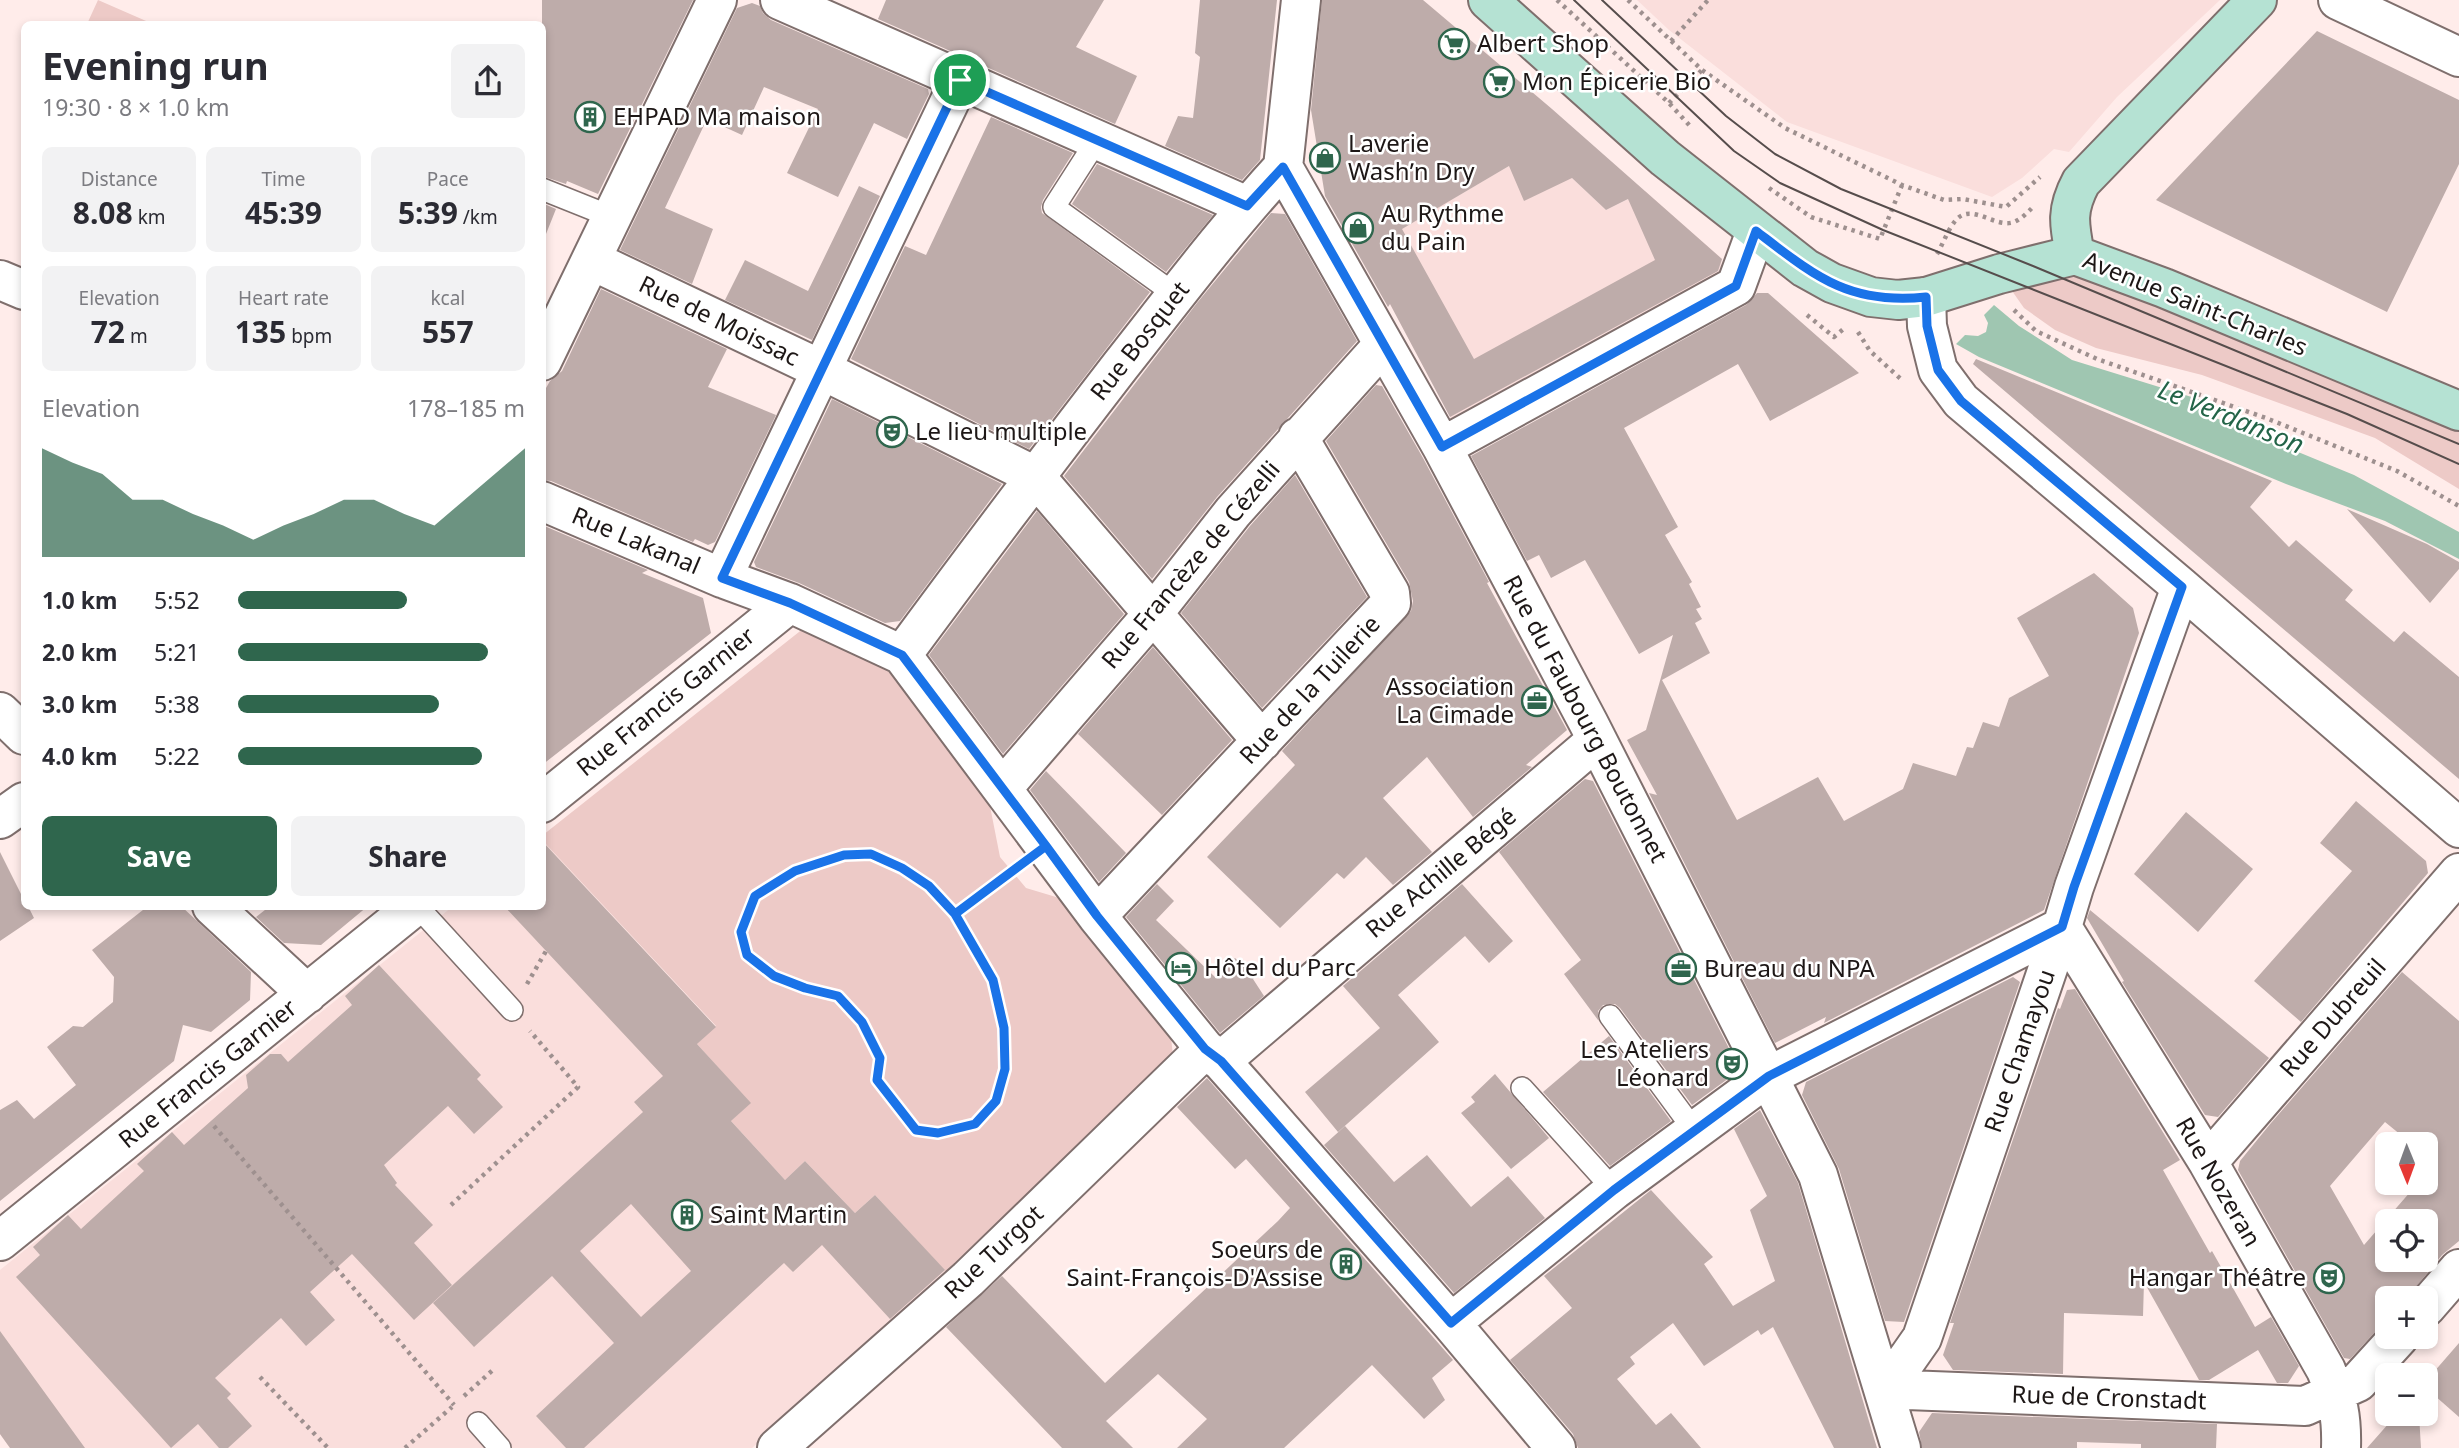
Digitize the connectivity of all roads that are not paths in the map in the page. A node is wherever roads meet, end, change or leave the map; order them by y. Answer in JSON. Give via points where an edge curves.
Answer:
{"nodes":[{"id":1,"x":717,"y":0,"type":"edge"},
{"id":2,"x":780,"y":0,"type":"edge"},
{"id":3,"x":1301,"y":0,"type":"edge"},
{"id":4,"x":1488,"y":0,"type":"edge"},
{"id":5,"x":2257,"y":0,"type":"edge"},
{"id":6,"x":2339,"y":0,"type":"edge"},
{"id":7,"x":2459,"y":57,"type":"edge"},
{"id":8,"x":960,"y":80,"type":"junction"},
{"id":9,"x":1097,"y":140,"type":"junction"},
{"id":10,"x":1283,"y":167,"type":"junction"},
{"id":11,"x":546,"y":190,"type":"edge"},
{"id":12,"x":1247,"y":206,"type":"junction"},
{"id":13,"x":612,"y":217,"type":"junction"},
{"id":14,"x":1756,"y":231,"type":"junction"},
{"id":15,"x":2075,"y":255,"type":"junction"},
{"id":16,"x":591,"y":260,"type":"junction"},
{"id":17,"x":0,"y":280,"type":"edge"},
{"id":18,"x":1929,"y":280,"type":"junction"},
{"id":19,"x":21,"y":289,"type":"edge"},
{"id":20,"x":1176,"y":295,"type":"junction"},
{"id":21,"x":1382,"y":345,"type":"junction"},
{"id":22,"x":546,"y":353,"type":"edge"},
{"id":23,"x":822,"y":370,"type":"junction"},
{"id":24,"x":2459,"y":411,"type":"edge"},
{"id":25,"x":1298,"y":437,"type":"junction"},
{"id":26,"x":1442,"y":447,"type":"junction"},
{"id":27,"x":1035,"y":476,"type":"junction"},
{"id":28,"x":546,"y":503,"type":"edge"},
{"id":29,"x":722,"y":578,"type":"junction"},
{"id":30,"x":2182,"y":587,"type":"junction"},
{"id":31,"x":790,"y":603,"type":"junction"},
{"id":32,"x":1153,"y":615,"type":"junction"},
{"id":33,"x":902,"y":655,"type":"junction"},
{"id":34,"x":0,"y":712,"type":"edge"},
{"id":35,"x":21,"y":732,"type":"edge"},
{"id":36,"x":1597,"y":740,"type":"junction"},
{"id":37,"x":1262,"y":741,"type":"junction"},
{"id":38,"x":1001,"y":785,"type":"junction"},
{"id":39,"x":546,"y":800,"type":"edge"},
{"id":40,"x":21,"y":804,"type":"edge"},
{"id":41,"x":0,"y":819,"type":"edge"},
{"id":42,"x":2458,"y":826,"type":"edge"},
{"id":43,"x":2459,"y":873,"type":"edge"},
{"id":44,"x":216,"y":910,"type":"edge"},
{"id":45,"x":411,"y":910,"type":"edge"},
{"id":46,"x":420,"y":910,"type":"edge"},
{"id":47,"x":1097,"y":916,"type":"junction"},
{"id":48,"x":2062,"y":927,"type":"junction"},
{"id":49,"x":307,"y":994,"type":"junction"},
{"id":50,"x":512,"y":1010,"type":"road end"},
{"id":51,"x":1610,"y":1017,"type":"dead end"},
{"id":52,"x":1213,"y":1055,"type":"junction"},
{"id":53,"x":1769,"y":1076,"type":"junction"},
{"id":54,"x":1522,"y":1088,"type":"dead end"},
{"id":55,"x":1694,"y":1130,"type":"junction"},
{"id":56,"x":2208,"y":1162,"type":"junction"},
{"id":57,"x":1614,"y":1190,"type":"junction"},
{"id":58,"x":0,"y":1241,"type":"edge"},
{"id":59,"x":2459,"y":1269,"type":"edge"},
{"id":60,"x":2438,"y":1293,"type":"edge"},
{"id":61,"x":1451,"y":1323,"type":"junction"},
{"id":62,"x":2388,"y":1349,"type":"edge"},
{"id":63,"x":1882,"y":1383,"type":"junction"},
{"id":64,"x":2335,"y":1394,"type":"junction"},
{"id":65,"x":478,"y":1423,"type":"dead end"},
{"id":66,"x":500,"y":1448,"type":"edge"},
{"id":67,"x":777,"y":1448,"type":"edge"},
{"id":68,"x":1556,"y":1448,"type":"edge"},
{"id":69,"x":1901,"y":1448,"type":"edge"},
{"id":70,"x":2341,"y":1448,"type":"edge"}],
"edges":[{"from":1,"to":13,"type":"street"},
{"from":2,"to":8,"type":"street"},
{"from":3,"to":10,"type":"street"},
{"from":4,"to":14,"type":"main road","name":"Avenue Saint-Charles","via":[[1665,158]]},
{"from":5,"to":15,"type":"main road","via":[[2081,182],[2071,201],[2069,221]]},
{"from":6,"to":7,"type":"street"},
{"from":8,"to":9,"type":"street"},
{"from":8,"to":23,"type":"street"},
{"from":9,"to":12,"type":"street"},
{"from":9,"to":20,"type":"lane","via":[[1054,207]]},
{"from":10,"to":12,"type":"street","name":"Rue Bosquet"},
{"from":10,"to":21,"type":"street","name":"Rue du Faubourg Boutonnet"},
{"from":11,"to":13,"type":"lane"},
{"from":12,"to":20,"type":"street","name":"Rue Bosquet"},
{"from":13,"to":16,"type":"street"},
{"from":14,"to":18,"type":"main road","name":"Avenue Saint-Charles","via":[[1805,268],[1871,297],[1898,300]]},
{"from":14,"to":26,"type":"street","via":[[1736,286]]},
{"from":15,"to":18,"type":"main road","name":"Avenue Saint-Charles","via":[[1999,274]]},
{"from":15,"to":24,"type":"main road","name":"Avenue Saint-Charles"},
{"from":16,"to":22,"type":"street"},
{"from":16,"to":23,"type":"street","name":"Rue de Moissac"},
{"from":17,"to":19,"type":"street"},
{"from":18,"to":30,"type":"street","via":[[1927,326],[1938,370],[1961,401]]},
{"from":20,"to":27,"type":"street","name":"Rue Bosquet"},
{"from":21,"to":25,"type":"street","name":"Rue Francèze de Cézelli"},
{"from":21,"to":26,"type":"street","name":"Rue du Faubourg Boutonnet"},
{"from":23,"to":27,"type":"street","name":"Rue de Moissac"},
{"from":23,"to":29,"type":"street"},
{"from":25,"to":32,"type":"street","name":"Rue Francèze de Cézelli"},
{"from":25,"to":37,"type":"street","name":"Rue de la Tuilerie","via":[[1390,593],[1391,603]]},
{"from":26,"to":36,"type":"street","name":"Rue du Faubourg Boutonnet"},
{"from":27,"to":32,"type":"street"},
{"from":27,"to":33,"type":"street","name":"Rue Bosquet"},
{"from":28,"to":29,"type":"street","name":"Rue Lakanal"},
{"from":29,"to":31,"type":"street","name":"Rue Lakanal"},
{"from":30,"to":42,"type":"street"},
{"from":30,"to":48,"type":"street","name":"Rue Chamayou"},
{"from":31,"to":33,"type":"street","name":"Rue Lakanal"},
{"from":31,"to":39,"type":"street","name":"Rue Francis Garnier"},
{"from":32,"to":37,"type":"street"},
{"from":32,"to":38,"type":"street","name":"Rue Francèze de Cézelli"},
{"from":33,"to":38,"type":"street","name":"Rue Lakanal"},
{"from":34,"to":35,"type":"street"},
{"from":36,"to":52,"type":"street","name":"Rue Achille Bégé"},
{"from":36,"to":53,"type":"street","name":"Rue du Faubourg Boutonnet"},
{"from":37,"to":47,"type":"street","name":"Rue de la Tuilerie"},
{"from":38,"to":47,"type":"street","name":"Rue Lakanal"},
{"from":40,"to":41,"type":"street"},
{"from":43,"to":56,"type":"street","name":"Rue Dubreuil"},
{"from":44,"to":49,"type":"street"},
{"from":45,"to":49,"type":"street","name":"Rue Francis Garnier"},
{"from":46,"to":50,"type":"lane"},
{"from":47,"to":52,"type":"street","name":"Rue Lakanal"},
{"from":48,"to":53,"type":"street"},
{"from":48,"to":56,"type":"street","name":"Rue Nozeran"},
{"from":48,"to":63,"type":"street","name":"Rue Chamayou","via":[[1922,1338],[1901,1368]]},
{"from":49,"to":58,"type":"street","name":"Rue Francis Garnier"},
{"from":51,"to":55,"type":"lane"},
{"from":52,"to":61,"type":"street","name":"Rue Lakanal"},
{"from":52,"to":67,"type":"street","name":"Rue Turgot"},
{"from":53,"to":55,"type":"street"},
{"from":53,"to":63,"type":"street","name":"Rue du Faubourg Boutonnet","via":[[1818,1175]]},
{"from":54,"to":57,"type":"lane"},
{"from":55,"to":57,"type":"street"},
{"from":56,"to":64,"type":"street","name":"Rue Nozeran","via":[[2326,1370]]},
{"from":57,"to":61,"type":"street"},
{"from":59,"to":60,"type":"street"},
{"from":61,"to":68,"type":"street","name":"Rue Lakanal"},
{"from":62,"to":64,"type":"street","name":"Rue de Cronstadt","via":[[2358,1382]]},
{"from":63,"to":64,"type":"street","name":"Rue de Cronstadt","via":[[1907,1390],[2305,1406]]},
{"from":63,"to":69,"type":"street","name":"Rue du Faubourg Boutonnet"},
{"from":64,"to":70,"type":"street","name":"Rue Nozeran","via":[[2342,1418]]},
{"from":65,"to":66,"type":"lane"}]}
